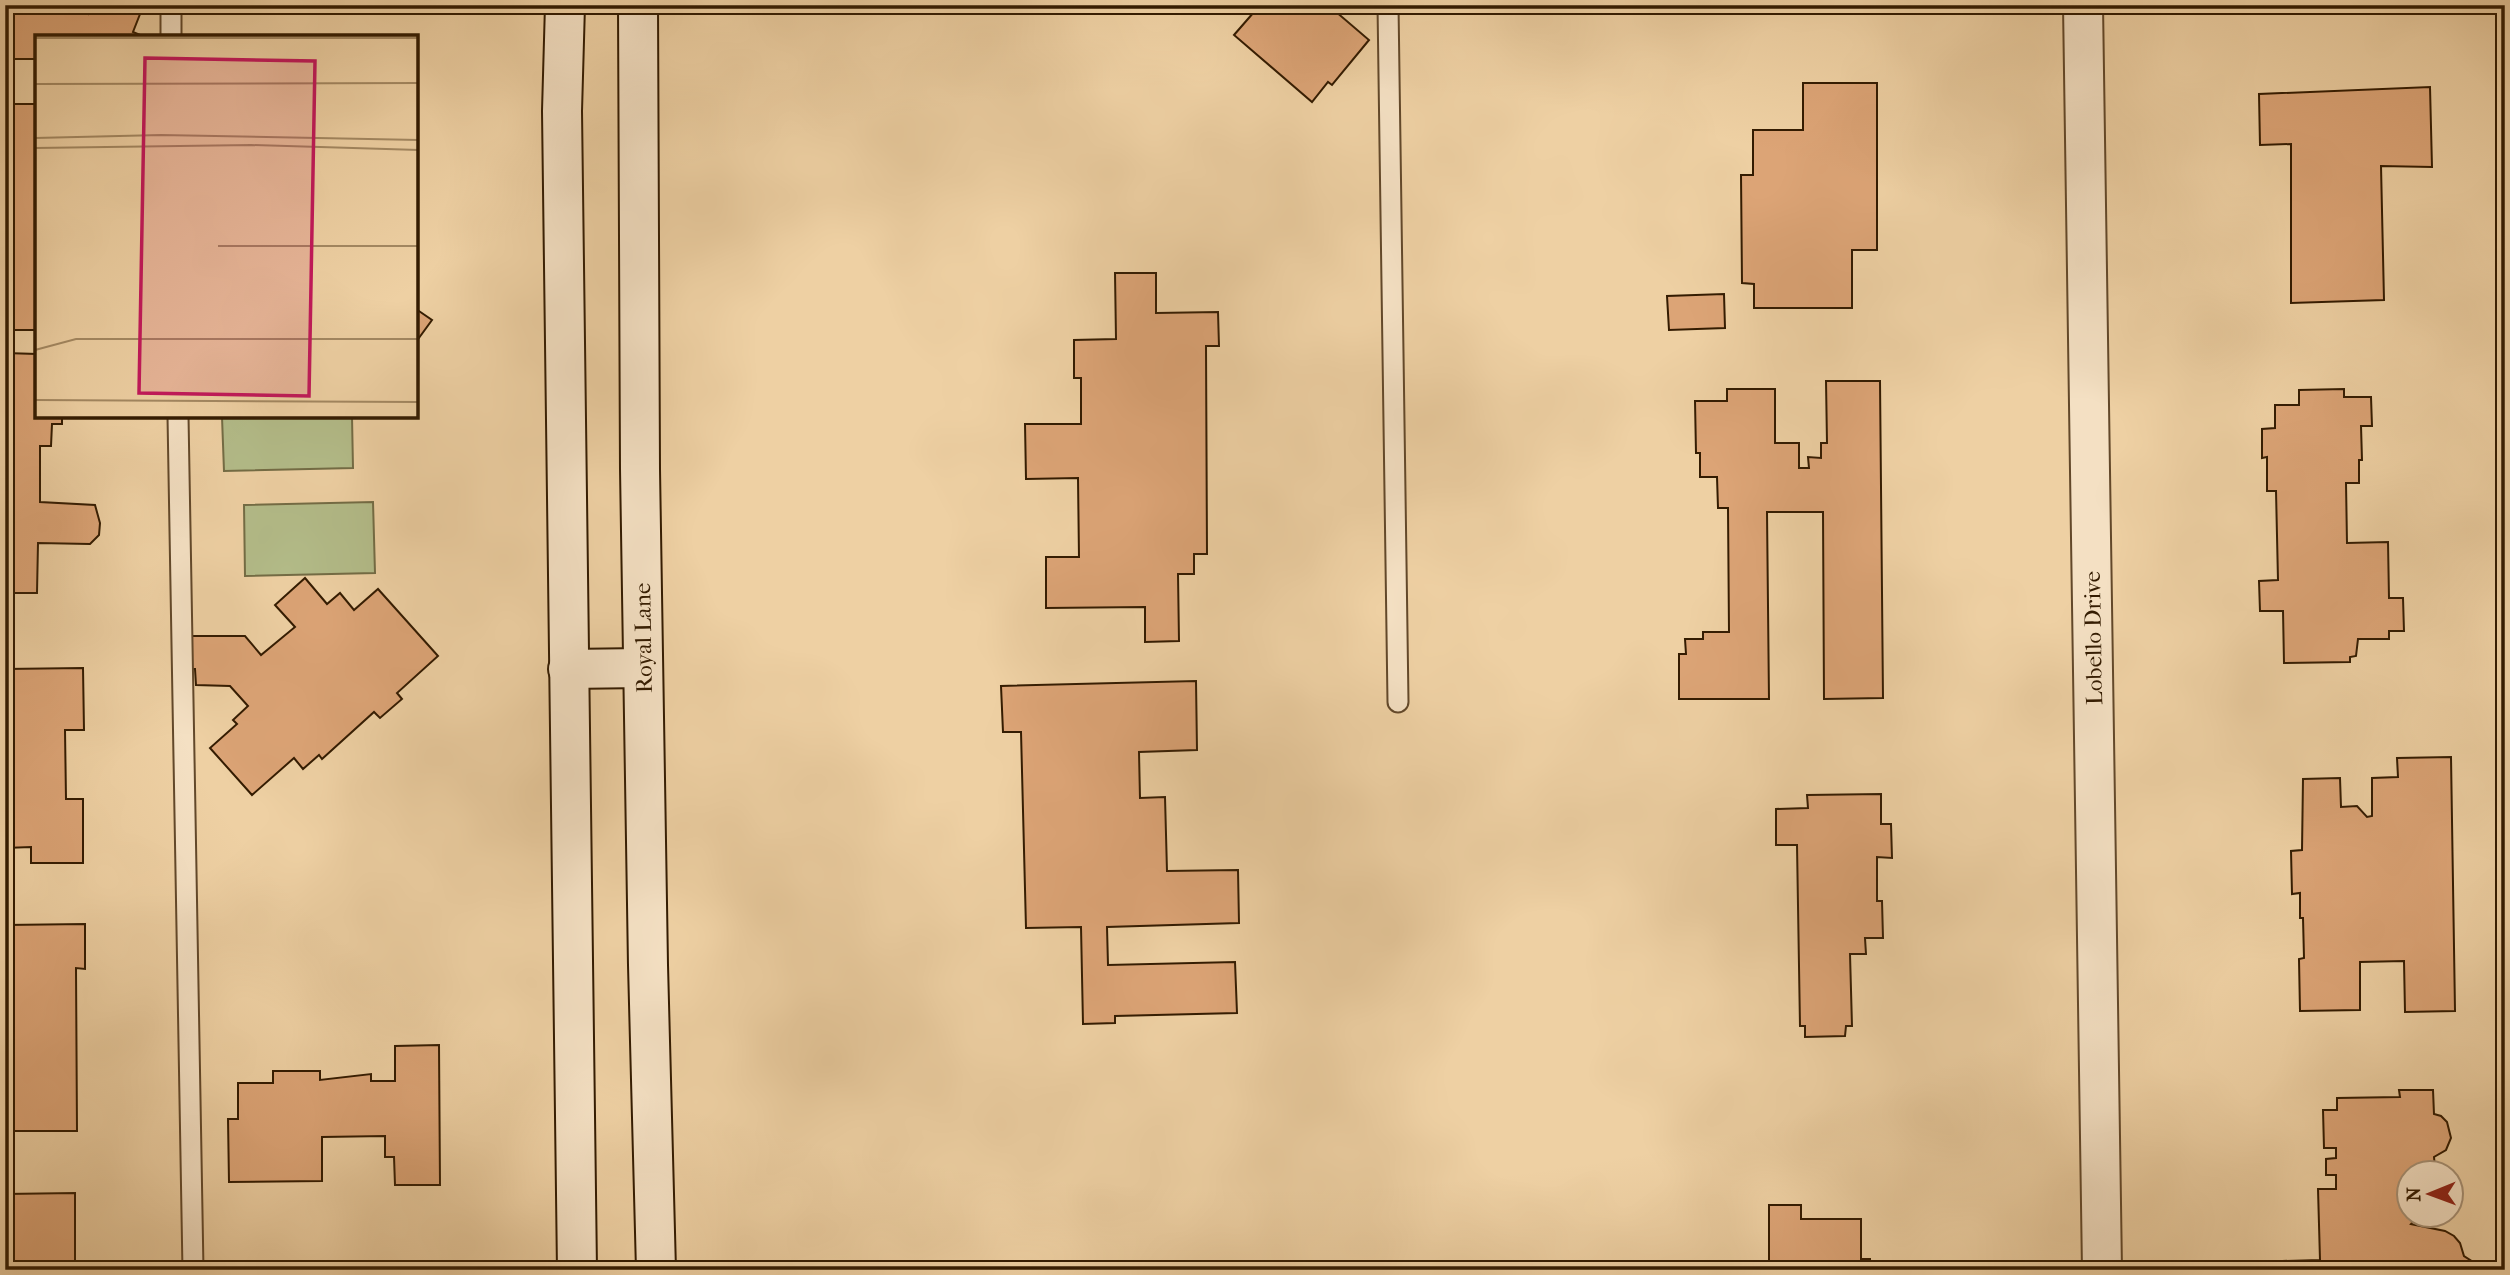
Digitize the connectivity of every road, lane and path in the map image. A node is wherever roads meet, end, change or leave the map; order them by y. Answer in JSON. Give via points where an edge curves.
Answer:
{"nodes":[{"id":1,"x":171,"y":5,"type":"edge"},
{"id":2,"x":565,"y":5,"type":"edge"},
{"id":3,"x":638,"y":5,"type":"edge"},
{"id":4,"x":1388,"y":5,"type":"edge"},
{"id":5,"x":2083,"y":5,"type":"edge"},
{"id":6,"x":171,"y":35,"type":"edge"},
{"id":7,"x":178,"y":418,"type":"edge"},
{"id":8,"x":643,"y":668,"type":"junction"},
{"id":9,"x":568,"y":669,"type":"junction"},
{"id":10,"x":1398,"y":702,"type":"dead end"},
{"id":11,"x":193,"y":1270,"type":"edge"},
{"id":12,"x":576,"y":1270,"type":"edge"},
{"id":13,"x":656,"y":1270,"type":"edge"},
{"id":14,"x":2102,"y":1270,"type":"edge"}],
"edges":[{"from":1,"to":6,"type":"lane"},
{"from":2,"to":9,"type":"main road"},
{"from":3,"to":8,"type":"main road","name":"Royal Lane"},
{"from":4,"to":10,"type":"lane"},
{"from":5,"to":14,"type":"main road","name":"Lobello Drive"},
{"from":7,"to":11,"type":"lane"},
{"from":8,"to":9,"type":"main road"},
{"from":8,"to":13,"type":"main road","name":"Royal Lane"},
{"from":9,"to":12,"type":"main road"}]}
